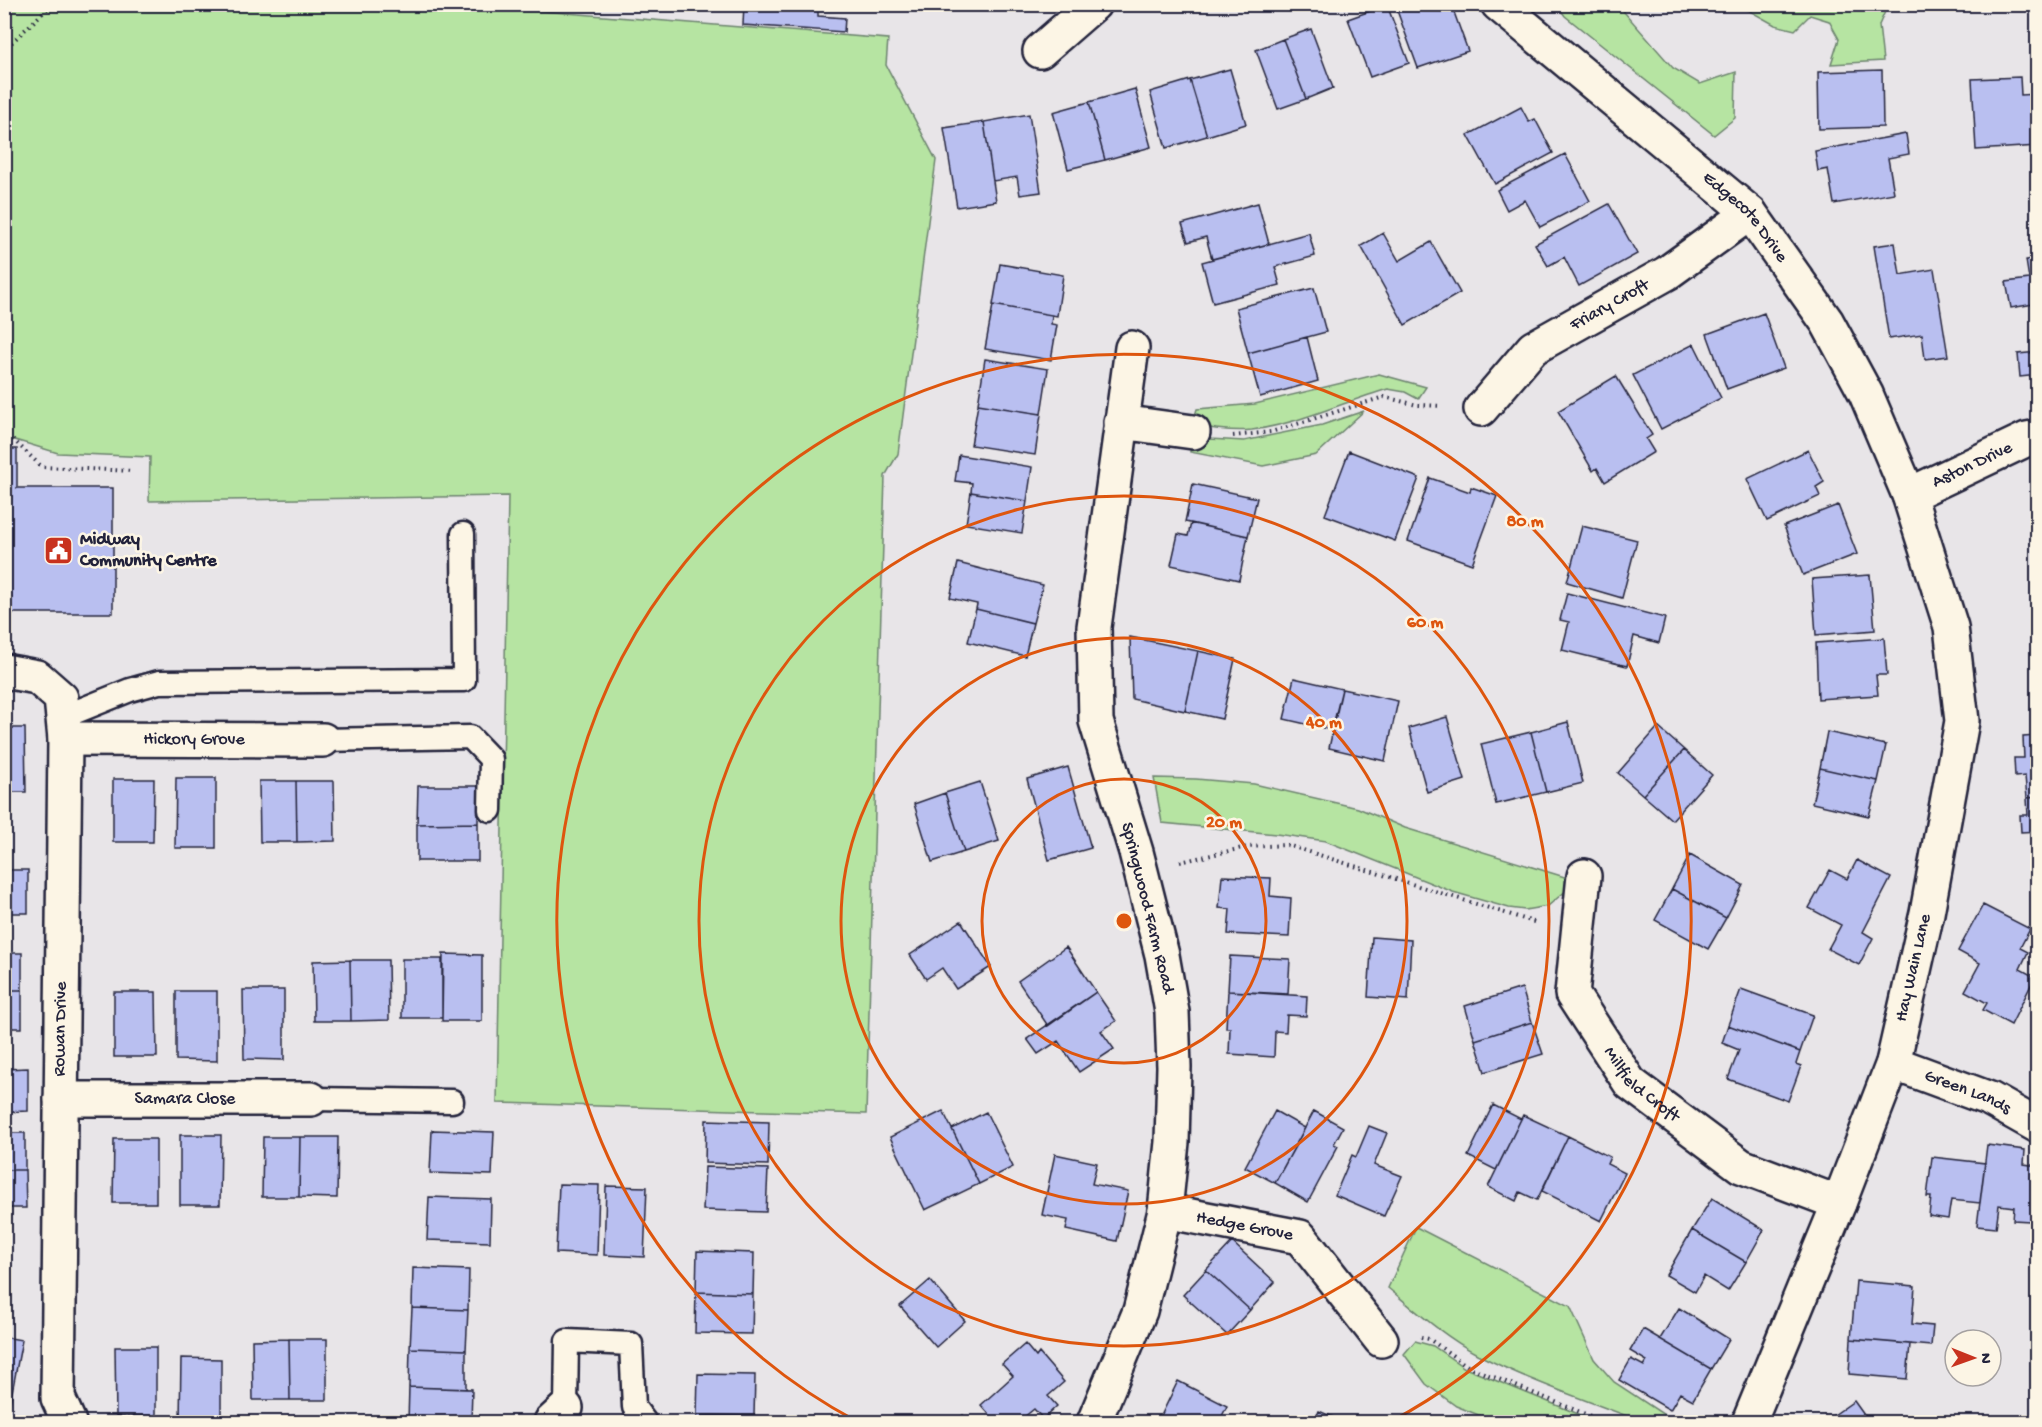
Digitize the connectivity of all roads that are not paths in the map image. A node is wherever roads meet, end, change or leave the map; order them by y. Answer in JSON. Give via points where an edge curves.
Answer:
{"nodes":[{"id":1,"x":1094,"y":4,"type":"edge"},
{"id":2,"x":1498,"y":4,"type":"edge"},
{"id":3,"x":1040,"y":51,"type":"dead end"},
{"id":4,"x":1750,"y":213,"type":"junction"},
{"id":5,"x":1132,"y":348,"type":"dead end"},
{"id":6,"x":1481,"y":409,"type":"road end"},
{"id":7,"x":1121,"y":422,"type":"junction"},
{"id":8,"x":1193,"y":432,"type":"road end"},
{"id":9,"x":2037,"y":437,"type":"edge"},
{"id":10,"x":1909,"y":495,"type":"junction"},
{"id":11,"x":463,"y":534,"type":"dead end"},
{"id":12,"x":4,"y":671,"type":"edge"},
{"id":13,"x":64,"y":728,"type":"junction"},
{"id":14,"x":323,"y":740,"type":"joint"},
{"id":15,"x":490,"y":810,"type":"dead end"},
{"id":16,"x":1584,"y":876,"type":"dead end"},
{"id":17,"x":1893,"y":1063,"type":"junction"},
{"id":18,"x":61,"y":1099,"type":"junction"},
{"id":19,"x":311,"y":1099,"type":"joint"},
{"id":20,"x":452,"y":1101,"type":"dead end"},
{"id":21,"x":2037,"y":1126,"type":"edge"},
{"id":22,"x":1839,"y":1203,"type":"junction"},
{"id":23,"x":1165,"y":1211,"type":"junction"},
{"id":24,"x":1381,"y":1340,"type":"road end"},
{"id":25,"x":558,"y":1415,"type":"edge"},
{"id":26,"x":69,"y":1422,"type":"edge"},
{"id":27,"x":645,"y":1422,"type":"edge"},
{"id":28,"x":1094,"y":1422,"type":"edge"},
{"id":29,"x":1749,"y":1422,"type":"edge"}],
"edges":[{"from":1,"to":3,"type":"street"},
{"from":2,"to":4,"type":"street","name":"Edgecote Drive"},
{"from":4,"to":6,"type":"street","name":"Friary Croft","via":[[1667,273],[1533,348]]},
{"from":4,"to":10,"type":"street","name":"Edgecote Drive","via":[[1827,322],[1866,394]]},
{"from":5,"to":7,"type":"street","name":"Springwood Farm Road"},
{"from":7,"to":8,"type":"street"},
{"from":7,"to":23,"type":"street","name":"Springwood Farm Road","via":[[1094,627],[1096,721],[1140,870],[1172,1012],[1172,1142]]},
{"from":9,"to":10,"type":"street","name":"Aston Drive"},
{"from":10,"to":17,"type":"street","name":"Hay Wain Lane","via":[[1952,627],[1962,721],[1927,913]]},
{"from":11,"to":13,"type":"lane","via":[[464,680],[159,682],[130,690]]},
{"from":12,"to":13,"type":"street","name":"Rowan Drive","via":[[37,677],[60,698]]},
{"from":13,"to":14,"type":"street","name":"Hickory Grove"},
{"from":13,"to":18,"type":"street","name":"Rowan Drive"},
{"from":14,"to":15,"type":"lane","via":[[470,737],[491,759]]},
{"from":16,"to":22,"type":"street","name":"Millfield Croft","via":[[1572,994],[1630,1083],[1741,1166]]},
{"from":17,"to":21,"type":"street","name":"Green Lands","via":[[1990,1099]]},
{"from":17,"to":22,"type":"street","name":"Hay Wain Lane"},
{"from":18,"to":19,"type":"street","name":"Samara Close"},
{"from":18,"to":26,"type":"street","name":"Rowan Drive","via":[[58,1398]]},
{"from":19,"to":20,"type":"lane"},
{"from":22,"to":29,"type":"street","name":"Hay Wain Lane"},
{"from":23,"to":24,"type":"street","name":"Hedge Grove","via":[[1300,1237]]},
{"from":23,"to":28,"type":"street","name":"Springwood Farm Road","via":[[1140,1311]]},
{"from":25,"to":27,"type":"lane","via":[[567,1341],[631,1344],[634,1407]]}]}
